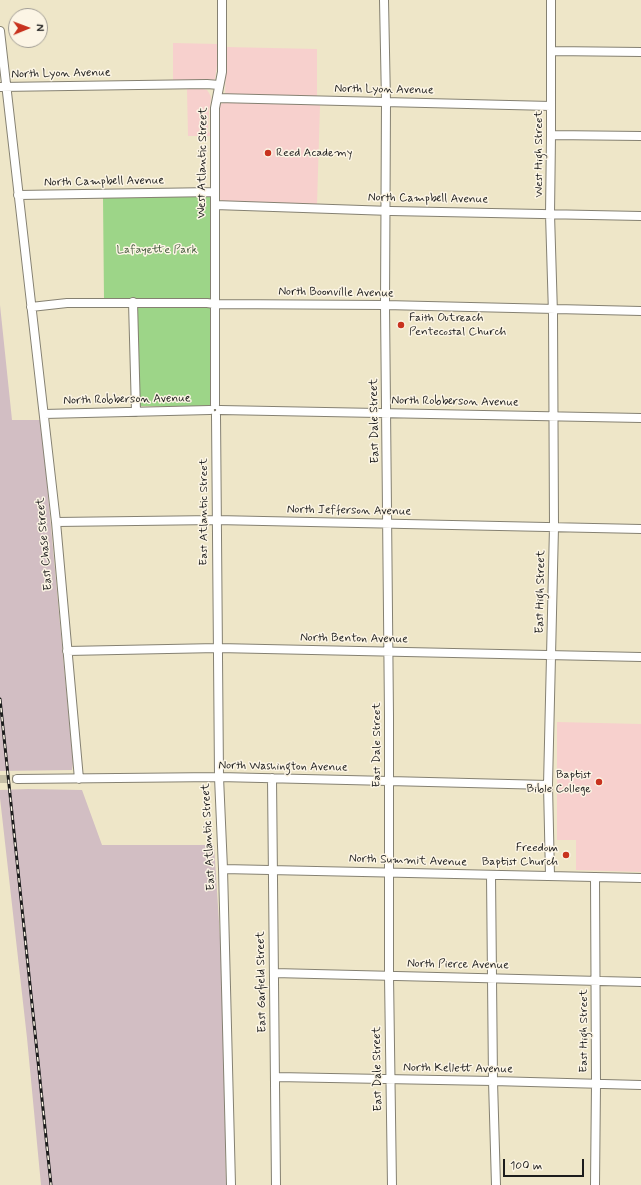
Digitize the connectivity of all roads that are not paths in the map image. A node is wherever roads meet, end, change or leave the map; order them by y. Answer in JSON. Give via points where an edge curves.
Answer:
{"nodes":[{"id":1,"x":222,"y":0,"type":"edge"},
{"id":2,"x":384,"y":0,"type":"edge"},
{"id":3,"x":551,"y":0,"type":"edge"},
{"id":4,"x":0,"y":31,"type":"edge"},
{"id":5,"x":551,"y":51,"type":"junction"},
{"id":6,"x":641,"y":52,"type":"edge"},
{"id":7,"x":219,"y":82,"type":"junction"},
{"id":8,"x":3,"y":86,"type":"edge"},
{"id":9,"x":217,"y":98,"type":"junction"},
{"id":10,"x":233,"y":98,"type":"junction"},
{"id":11,"x":386,"y":102,"type":"junction"},
{"id":12,"x":551,"y":106,"type":"junction"},
{"id":13,"x":551,"y":135,"type":"junction"},
{"id":14,"x":641,"y":136,"type":"edge"},
{"id":15,"x":215,"y":192,"type":"junction"},
{"id":16,"x":18,"y":195,"type":"junction"},
{"id":17,"x":215,"y":205,"type":"junction"},
{"id":18,"x":386,"y":210,"type":"junction"},
{"id":19,"x":550,"y":214,"type":"junction"},
{"id":20,"x":641,"y":216,"type":"edge"},
{"id":21,"x":134,"y":302,"type":"junction"},
{"id":22,"x":215,"y":304,"type":"junction"},
{"id":23,"x":385,"y":305,"type":"junction"},
{"id":24,"x":32,"y":307,"type":"junction"},
{"id":25,"x":553,"y":309,"type":"junction"},
{"id":26,"x":641,"y":311,"type":"edge"},
{"id":27,"x":215,"y":410,"type":"junction"},
{"id":28,"x":136,"y":412,"type":"junction"},
{"id":29,"x":386,"y":413,"type":"junction"},
{"id":30,"x":44,"y":414,"type":"junction"},
{"id":31,"x":554,"y":416,"type":"junction"},
{"id":32,"x":641,"y":418,"type":"edge"},
{"id":33,"x":216,"y":520,"type":"junction"},
{"id":34,"x":56,"y":522,"type":"junction"},
{"id":35,"x":388,"y":524,"type":"junction"},
{"id":36,"x":554,"y":527,"type":"junction"},
{"id":37,"x":641,"y":529,"type":"edge"},
{"id":38,"x":218,"y":648,"type":"junction"},
{"id":39,"x":67,"y":651,"type":"junction"},
{"id":40,"x":388,"y":652,"type":"junction"},
{"id":41,"x":551,"y":655,"type":"junction"},
{"id":42,"x":641,"y":657,"type":"edge"},
{"id":43,"x":219,"y":778,"type":"junction"},
{"id":44,"x":272,"y":778,"type":"junction"},
{"id":45,"x":17,"y":779,"type":"tunnel mouth"},
{"id":46,"x":79,"y":779,"type":"junction"},
{"id":47,"x":389,"y":780,"type":"junction"},
{"id":48,"x":548,"y":785,"type":"junction"},
{"id":49,"x":223,"y":869,"type":"junction"},
{"id":50,"x":273,"y":869,"type":"junction"},
{"id":51,"x":388,"y":873,"type":"junction"},
{"id":52,"x":491,"y":876,"type":"junction"},
{"id":53,"x":550,"y":876,"type":"junction"},
{"id":54,"x":595,"y":877,"type":"junction"},
{"id":55,"x":641,"y":878,"type":"edge"},
{"id":56,"x":274,"y":973,"type":"junction"},
{"id":57,"x":389,"y":976,"type":"junction"},
{"id":58,"x":492,"y":978,"type":"junction"},
{"id":59,"x":596,"y":981,"type":"junction"},
{"id":60,"x":641,"y":982,"type":"edge"},
{"id":61,"x":276,"y":1077,"type":"junction"},
{"id":62,"x":390,"y":1079,"type":"junction"},
{"id":63,"x":493,"y":1081,"type":"junction"},
{"id":64,"x":596,"y":1084,"type":"junction"},
{"id":65,"x":641,"y":1085,"type":"edge"},
{"id":66,"x":231,"y":1185,"type":"edge"},
{"id":67,"x":276,"y":1185,"type":"edge"},
{"id":68,"x":392,"y":1185,"type":"edge"},
{"id":69,"x":496,"y":1185,"type":"edge"},
{"id":70,"x":596,"y":1185,"type":"edge"}],
"edges":[{"from":1,"to":7,"type":"street","name":"West Atlantic Street","via":[[222,72]]},
{"from":2,"to":11,"type":"street","name":"East Dale Street"},
{"from":3,"to":5,"type":"street","name":"West High Street"},
{"from":4,"to":8,"type":"street","name":"East Chase Street"},
{"from":5,"to":6,"type":"street"},
{"from":5,"to":12,"type":"street","name":"West High Street"},
{"from":7,"to":8,"type":"street","name":"North Lyon Avenue"},
{"from":7,"to":9,"type":"street","name":"West Atlantic Street"},
{"from":7,"to":10,"type":"street"},
{"from":8,"to":16,"type":"street","name":"East Chase Street"},
{"from":9,"to":10,"type":"street","name":"North Lyon Avenue"},
{"from":9,"to":15,"type":"street","name":"West Atlantic Street"},
{"from":10,"to":11,"type":"street","name":"North Lyon Avenue"},
{"from":11,"to":12,"type":"street","name":"North Lyon Avenue"},
{"from":11,"to":18,"type":"street","name":"East Dale Street"},
{"from":12,"to":13,"type":"street","name":"West High Street"},
{"from":13,"to":14,"type":"street"},
{"from":13,"to":19,"type":"street","name":"West High Street"},
{"from":15,"to":16,"type":"street","name":"North Campbell Avenue"},
{"from":15,"to":17,"type":"street","name":"West Atlantic Street"},
{"from":16,"to":24,"type":"street","name":"East Chase Street"},
{"from":17,"to":18,"type":"street","name":"North Campbell Avenue"},
{"from":17,"to":22,"type":"street","name":"West Atlantic Street"},
{"from":18,"to":19,"type":"street","name":"North Campbell Avenue"},
{"from":18,"to":23,"type":"street","name":"East Dale Street"},
{"from":19,"to":20,"type":"street","name":"North Campbell Avenue"},
{"from":19,"to":25,"type":"street","name":"West High Street"},
{"from":21,"to":22,"type":"street","name":"North Boonville Avenue"},
{"from":21,"to":24,"type":"street","name":"North Boonville Avenue","via":[[67,303]]},
{"from":21,"to":28,"type":"street"},
{"from":22,"to":23,"type":"street","name":"North Boonville Avenue"},
{"from":22,"to":27,"type":"street","name":"East Atlantic Street"},
{"from":23,"to":25,"type":"street","name":"North Boonville Avenue"},
{"from":23,"to":29,"type":"street","name":"East Dale Street"},
{"from":24,"to":30,"type":"street","name":"East Chase Street"},
{"from":25,"to":26,"type":"street","name":"North Boonville Avenue"},
{"from":25,"to":31,"type":"street","name":"East High Street"},
{"from":27,"to":28,"type":"street","name":"North Robberson Avenue"},
{"from":27,"to":29,"type":"street","name":"North Robberson Avenue"},
{"from":27,"to":33,"type":"street","name":"East Atlantic Street"},
{"from":28,"to":30,"type":"street","name":"North Robberson Avenue"},
{"from":29,"to":31,"type":"street","name":"North Robberson Avenue"},
{"from":29,"to":35,"type":"street","name":"East Dale Street"},
{"from":30,"to":34,"type":"street","name":"East Chase Street"},
{"from":31,"to":32,"type":"street","name":"North Robberson Avenue"},
{"from":31,"to":36,"type":"street","name":"East High Street"},
{"from":33,"to":34,"type":"street","name":"North Jefferson Avenue"},
{"from":33,"to":35,"type":"street","name":"North Jefferson Avenue"},
{"from":33,"to":38,"type":"street","name":"East Atlantic Street"},
{"from":34,"to":39,"type":"street","name":"East Chase Street"},
{"from":35,"to":36,"type":"street","name":"North Jefferson Avenue"},
{"from":35,"to":40,"type":"street","name":"East Dale Street"},
{"from":36,"to":37,"type":"street","name":"North Jefferson Avenue"},
{"from":36,"to":41,"type":"street","name":"East High Street"},
{"from":38,"to":39,"type":"street","name":"North Benton Avenue"},
{"from":38,"to":40,"type":"street","name":"North Benton Avenue"},
{"from":38,"to":43,"type":"street","name":"East Atlantic Street"},
{"from":39,"to":46,"type":"street","name":"East Chase Street"},
{"from":40,"to":41,"type":"street","name":"North Benton Avenue"},
{"from":40,"to":47,"type":"street","name":"East Dale Street"},
{"from":41,"to":42,"type":"street","name":"North Benton Avenue"},
{"from":41,"to":48,"type":"street","name":"East High Street"},
{"from":43,"to":44,"type":"street","name":"North Washington Avenue"},
{"from":43,"to":46,"type":"street","name":"North Washington Avenue"},
{"from":43,"to":49,"type":"street","name":"East Atlantic Street"},
{"from":44,"to":47,"type":"street","name":"North Washington Avenue"},
{"from":44,"to":50,"type":"street","name":"East Garfield Street"},
{"from":45,"to":46,"type":"street","name":"North Washington Avenue"},
{"from":47,"to":48,"type":"street","name":"North Washington Avenue"},
{"from":47,"to":51,"type":"street","name":"East Dale Street"},
{"from":48,"to":53,"type":"street","name":"East High Street"},
{"from":49,"to":50,"type":"street","name":"North Summit Avenue"},
{"from":49,"to":66,"type":"street","name":"East Atlantic Street"},
{"from":50,"to":51,"type":"street","name":"North Summit Avenue"},
{"from":50,"to":56,"type":"street","name":"East Garfield Street"},
{"from":51,"to":52,"type":"street","name":"North Summit Avenue"},
{"from":51,"to":57,"type":"street","name":"East Dale Street"},
{"from":52,"to":53,"type":"street","name":"North Summit Avenue"},
{"from":52,"to":58,"type":"street"},
{"from":53,"to":54,"type":"street","name":"North Summit Avenue"},
{"from":54,"to":55,"type":"street","name":"North Summit Avenue"},
{"from":54,"to":59,"type":"street","name":"East High Street"},
{"from":56,"to":57,"type":"street","name":"North Pierce Avenue"},
{"from":56,"to":61,"type":"street","name":"East Garfield Street"},
{"from":57,"to":58,"type":"street","name":"North Pierce Avenue"},
{"from":57,"to":62,"type":"street","name":"East Dale Street"},
{"from":58,"to":59,"type":"street","name":"North Pierce Avenue"},
{"from":58,"to":63,"type":"street"},
{"from":59,"to":60,"type":"street","name":"North Pierce Avenue"},
{"from":59,"to":64,"type":"street","name":"East High Street"},
{"from":61,"to":62,"type":"street","name":"North Kellett Avenue"},
{"from":61,"to":67,"type":"street","name":"East Garfield Street"},
{"from":62,"to":63,"type":"street","name":"North Kellett Avenue"},
{"from":62,"to":68,"type":"street","name":"East Dale Street"},
{"from":63,"to":64,"type":"street","name":"North Kellett Avenue"},
{"from":63,"to":69,"type":"street"},
{"from":64,"to":65,"type":"street","name":"North Kellett Avenue"},
{"from":64,"to":70,"type":"street","name":"East High Street"}]}
